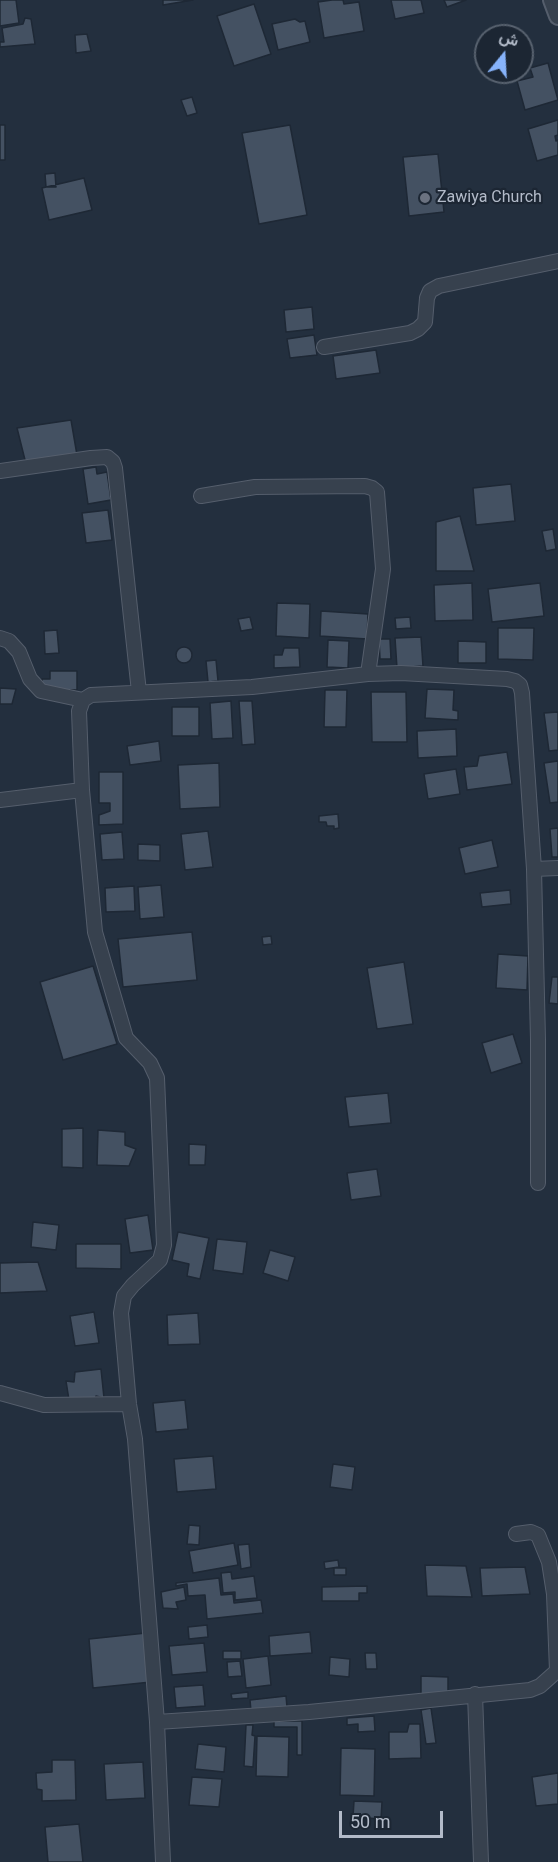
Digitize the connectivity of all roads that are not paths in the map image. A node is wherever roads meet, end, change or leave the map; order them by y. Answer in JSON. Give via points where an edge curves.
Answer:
{"nodes":[{"id":1,"x":552,"y":0,"type":"edge"},
{"id":2,"x":558,"y":16,"type":"edge"},
{"id":3,"x":558,"y":261,"type":"edge"},
{"id":4,"x":324,"y":347,"type":"dead end"},
{"id":5,"x":0,"y":471,"type":"edge"},
{"id":6,"x":201,"y":496,"type":"dead end"},
{"id":7,"x":0,"y":638,"type":"edge"},
{"id":8,"x":368,"y":674,"type":"junction"},
{"id":9,"x":139,"y":692,"type":"junction"},
{"id":10,"x":83,"y":700,"type":"junction"},
{"id":11,"x":82,"y":790,"type":"junction"},
{"id":12,"x":0,"y":800,"type":"edge"},
{"id":13,"x":558,"y":868,"type":"edge"},
{"id":14,"x":534,"y":869,"type":"junction"},
{"id":15,"x":538,"y":1183,"type":"dead end"},
{"id":16,"x":0,"y":1393,"type":"edge"},
{"id":17,"x":129,"y":1404,"type":"junction"},
{"id":18,"x":516,"y":1534,"type":"dead end"},
{"id":19,"x":557,"y":1670,"type":"edge"},
{"id":20,"x":475,"y":1694,"type":"junction"},
{"id":21,"x":157,"y":1722,"type":"junction"},
{"id":22,"x":163,"y":1862,"type":"edge"},
{"id":23,"x":481,"y":1862,"type":"edge"}],
"edges":[{"from":1,"to":2,"type":"street"},
{"from":3,"to":4,"type":"street","via":[[439,286],[430,291],[425,322],[418,329]]},
{"from":5,"to":9,"type":"street","via":[[91,458],[107,457],[113,462]]},
{"from":6,"to":8,"type":"street","via":[[255,487],[365,486],[377,492],[383,569]]},
{"from":7,"to":10,"type":"street","via":[[19,652],[30,679],[41,691]]},
{"from":8,"to":9,"type":"street","via":[[252,687]]},
{"from":8,"to":14,"type":"street","via":[[507,679],[520,685]]},
{"from":9,"to":10,"type":"street","via":[[92,695]]},
{"from":10,"to":11,"type":"street"},
{"from":11,"to":12,"type":"street"},
{"from":11,"to":17,"type":"street","via":[[95,932],[126,1038],[150,1063],[157,1078],[164,1245],[160,1260],[124,1296],[121,1313]]},
{"from":13,"to":14,"type":"street"},
{"from":14,"to":15,"type":"street"},
{"from":16,"to":17,"type":"street","via":[[44,1405]]},
{"from":17,"to":21,"type":"street"},
{"from":18,"to":19,"type":"street","via":[[538,1535],[549,1562]]},
{"from":19,"to":20,"type":"street","via":[[530,1690]]},
{"from":20,"to":21,"type":"street","via":[[309,1712]]},
{"from":20,"to":23,"type":"street"},
{"from":21,"to":22,"type":"street"}]}
